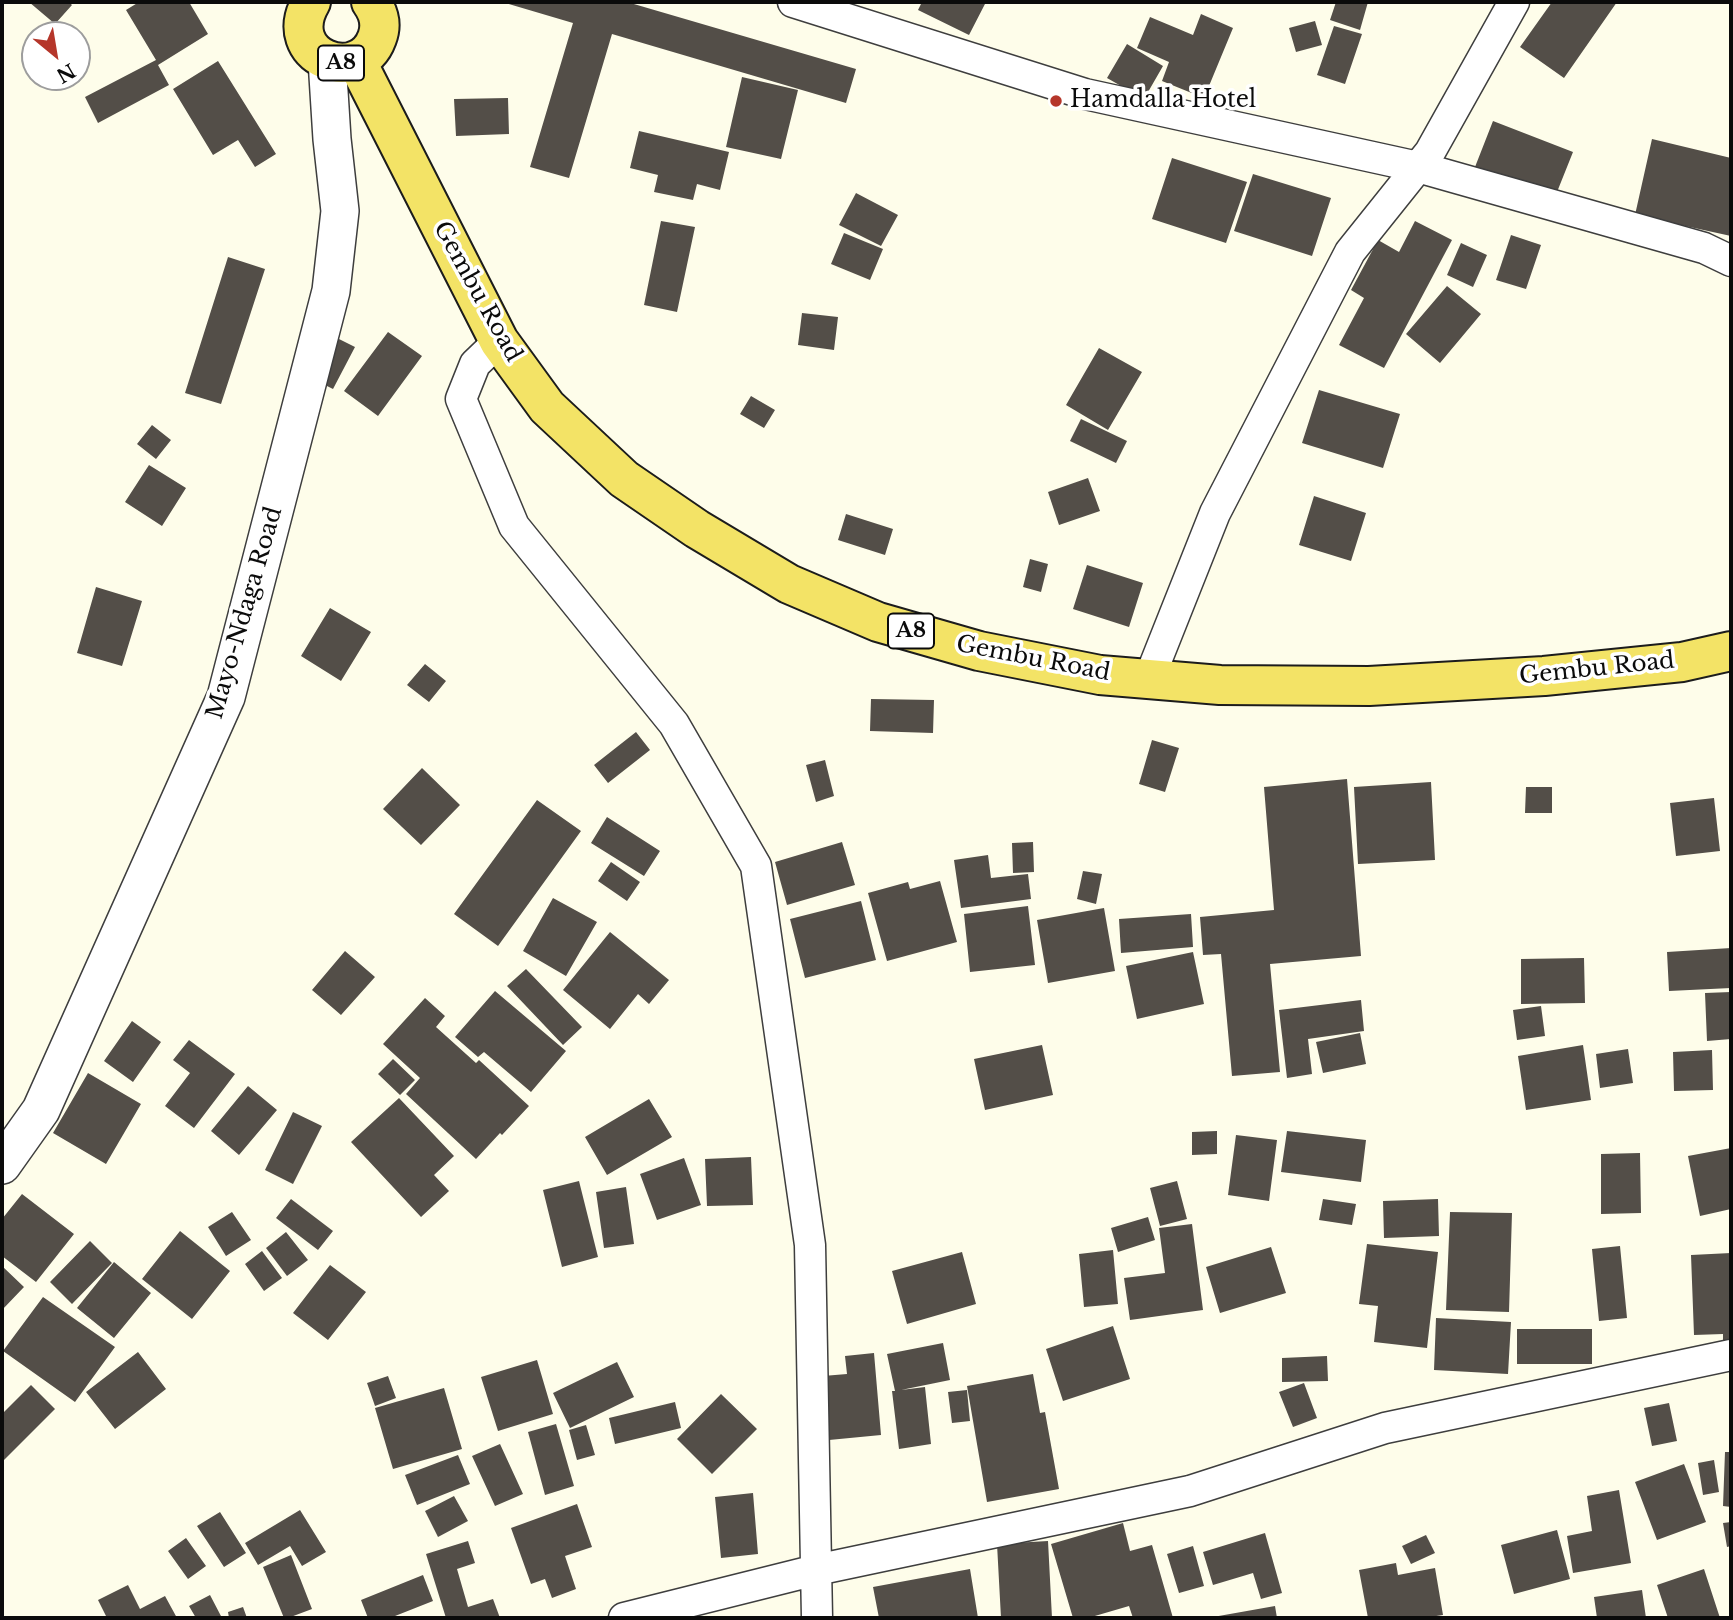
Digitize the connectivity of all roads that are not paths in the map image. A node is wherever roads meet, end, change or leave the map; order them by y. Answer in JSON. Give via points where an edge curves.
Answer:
{"nodes":[{"id":1,"x":312,"y":2,"type":"edge"},
{"id":2,"x":371,"y":2,"type":"edge"},
{"id":3,"x":793,"y":2,"type":"edge"},
{"id":4,"x":1514,"y":2,"type":"edge"},
{"id":5,"x":342,"y":60,"type":"junction"},
{"id":6,"x":1418,"y":167,"type":"junction"},
{"id":7,"x":1731,"y":261,"type":"edge"},
{"id":8,"x":499,"y":341,"type":"junction"},
{"id":9,"x":1731,"y":651,"type":"edge"},
{"id":10,"x":1149,"y":679,"type":"junction"},
{"id":11,"x":2,"y":1166,"type":"edge"},
{"id":12,"x":1731,"y":1356,"type":"edge"},
{"id":13,"x":816,"y":1570,"type":"junction"},
{"id":14,"x":624,"y":1618,"type":"edge"},
{"id":15,"x":817,"y":1618,"type":"edge"}],
"edges":[{"from":1,"to":5,"type":"main road","name":"Gembu Road","number":"A8","via":[[305,12],[306,41],[315,53]]},
{"from":2,"to":5,"type":"main road","number":"A8","via":[[380,21],[374,44],[366,54]]},
{"from":3,"to":6,"type":"street","via":[[1085,94]]},
{"from":4,"to":6,"type":"street"},
{"from":5,"to":8,"type":"main road","name":"Gembu Road","number":"A8"},
{"from":5,"to":11,"type":"street","name":"Mayo-Ndaga Road","via":[[332,139],[340,211],[331,291],[226,697],[41,1110]]},
{"from":6,"to":7,"type":"street","via":[[1704,248]]},
{"from":6,"to":10,"type":"street","via":[[1350,252],[1215,513]]},
{"from":8,"to":10,"type":"main road","name":"Gembu Road","number":"A8","via":[[547,407],[624,480],[789,584],[878,622],[979,651],[1100,675]]},
{"from":8,"to":13,"type":"street","via":[[475,364],[461,398],[514,526],[674,724],[756,866],[810,1245]]},
{"from":9,"to":10,"type":"main road","name":"Gembu Road","number":"A8","via":[[1682,662],[1544,676],[1369,686],[1220,685]]},
{"from":12,"to":13,"type":"street","via":[[1385,1428],[1190,1491]]},
{"from":13,"to":14,"type":"street"},
{"from":13,"to":15,"type":"street"}]}
